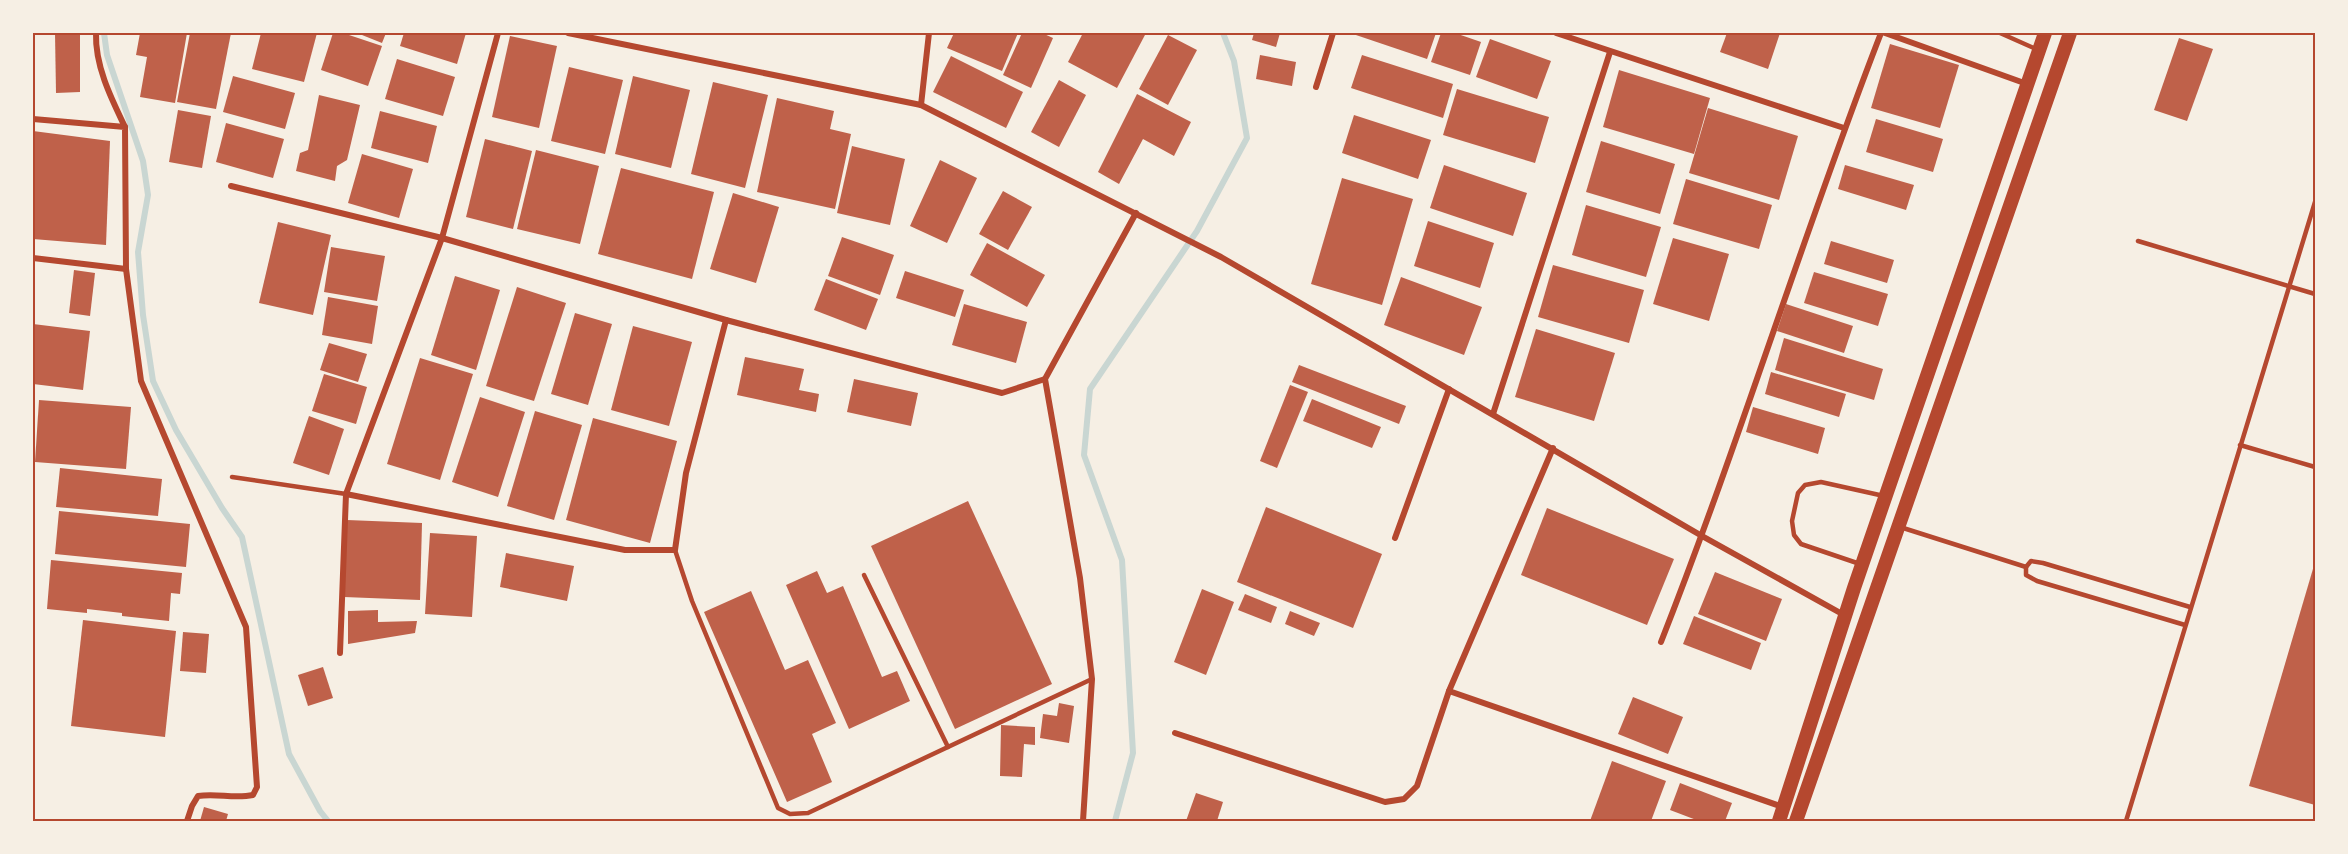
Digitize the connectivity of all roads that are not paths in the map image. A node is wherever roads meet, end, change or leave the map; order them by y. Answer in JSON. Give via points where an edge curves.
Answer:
{"nodes":[{"id":1,"x":96,"y":33,"type":"edge"},
{"id":2,"x":498,"y":33,"type":"edge"},
{"id":3,"x":568,"y":33,"type":"edge"},
{"id":4,"x":929,"y":33,"type":"edge"},
{"id":5,"x":1333,"y":33,"type":"edge"},
{"id":6,"x":1556,"y":33,"type":"edge"},
{"id":7,"x":1881,"y":33,"type":"edge"},
{"id":8,"x":1885,"y":33,"type":"edge"},
{"id":9,"x":2000,"y":33,"type":"edge"},
{"id":10,"x":2044,"y":33,"type":"edge"},
{"id":11,"x":2070,"y":33,"type":"edge"},
{"id":12,"x":2039,"y":50,"type":"junction"},
{"id":13,"x":1610,"y":52,"type":"junction"},
{"id":14,"x":2027,"y":84,"type":"junction"},
{"id":15,"x":1316,"y":87,"type":"dead end"},
{"id":16,"x":921,"y":105,"type":"junction"},
{"id":17,"x":33,"y":118,"type":"edge"},
{"id":18,"x":125,"y":127,"type":"junction"},
{"id":19,"x":1844,"y":128,"type":"junction"},
{"id":20,"x":231,"y":186,"type":"dead end"},
{"id":21,"x":2315,"y":203,"type":"edge"},
{"id":22,"x":1136,"y":213,"type":"junction"},
{"id":23,"x":442,"y":238,"type":"junction"},
{"id":24,"x":2138,"y":242,"type":"dead end"},
{"id":25,"x":33,"y":258,"type":"edge"},
{"id":26,"x":126,"y":269,"type":"junction"},
{"id":27,"x":2288,"y":286,"type":"junction"},
{"id":28,"x":2315,"y":294,"type":"edge"},
{"id":29,"x":726,"y":320,"type":"junction"},
{"id":30,"x":1045,"y":379,"type":"junction"},
{"id":31,"x":1449,"y":389,"type":"junction"},
{"id":32,"x":1493,"y":414,"type":"junction"},
{"id":33,"x":2240,"y":445,"type":"junction"},
{"id":34,"x":1553,"y":448,"type":"junction"},
{"id":35,"x":2315,"y":468,"type":"edge"},
{"id":36,"x":232,"y":477,"type":"dead end"},
{"id":37,"x":346,"y":494,"type":"junction"},
{"id":38,"x":1885,"y":496,"type":"junction"},
{"id":39,"x":1898,"y":527,"type":"junction"},
{"id":40,"x":1702,"y":536,"type":"junction"},
{"id":41,"x":1395,"y":538,"type":"dead end"},
{"id":42,"x":675,"y":550,"type":"junction"},
{"id":43,"x":1862,"y":565,"type":"junction"},
{"id":44,"x":2026,"y":567,"type":"junction"},
{"id":45,"x":864,"y":575,"type":"dead end"},
{"id":46,"x":2190,"y":607,"type":"junction"},
{"id":47,"x":1845,"y":616,"type":"junction"},
{"id":48,"x":2185,"y":625,"type":"junction"},
{"id":49,"x":1661,"y":642,"type":"dead end"},
{"id":50,"x":340,"y":653,"type":"dead end"},
{"id":51,"x":1092,"y":679,"type":"junction"},
{"id":52,"x":1449,"y":691,"type":"junction"},
{"id":53,"x":1175,"y":734,"type":"dead end"},
{"id":54,"x":948,"y":747,"type":"junction"},
{"id":55,"x":1784,"y":807,"type":"junction"},
{"id":56,"x":187,"y":821,"type":"edge"},
{"id":57,"x":1083,"y":821,"type":"edge"},
{"id":58,"x":1779,"y":821,"type":"edge"},
{"id":59,"x":1796,"y":821,"type":"edge"},
{"id":60,"x":2126,"y":821,"type":"edge"}],
"edges":[{"from":1,"to":18,"type":"street","via":[[100,66]]},
{"from":2,"to":23,"type":"street"},
{"from":3,"to":16,"type":"street"},
{"from":4,"to":16,"type":"street"},
{"from":5,"to":15,"type":"street"},
{"from":6,"to":13,"type":"street"},
{"from":7,"to":19,"type":"street"},
{"from":8,"to":14,"type":"street"},
{"from":9,"to":12,"type":"lane"},
{"from":10,"to":12,"type":"main road"},
{"from":11,"to":39,"type":"main road"},
{"from":12,"to":14,"type":"main road"},
{"from":13,"to":19,"type":"street"},
{"from":13,"to":32,"type":"street"},
{"from":14,"to":38,"type":"main road"},
{"from":16,"to":22,"type":"street"},
{"from":17,"to":18,"type":"street"},
{"from":18,"to":26,"type":"street"},
{"from":19,"to":40,"type":"street"},
{"from":20,"to":23,"type":"street"},
{"from":21,"to":27,"type":"lane"},
{"from":22,"to":30,"type":"street"},
{"from":22,"to":31,"type":"street","via":[[1221,257]]},
{"from":23,"to":29,"type":"street"},
{"from":23,"to":37,"type":"street"},
{"from":24,"to":27,"type":"lane"},
{"from":25,"to":26,"type":"street"},
{"from":26,"to":56,"type":"street","via":[[141,381],[246,627],[257,787],[253,795],[241,798],[198,796]]},
{"from":27,"to":28,"type":"lane"},
{"from":27,"to":33,"type":"lane"},
{"from":29,"to":30,"type":"street","via":[[1002,393]]},
{"from":29,"to":42,"type":"street","via":[[686,473]]},
{"from":30,"to":51,"type":"street","via":[[1080,578]]},
{"from":31,"to":32,"type":"street"},
{"from":31,"to":41,"type":"street"},
{"from":32,"to":34,"type":"street"},
{"from":33,"to":35,"type":"lane"},
{"from":33,"to":46,"type":"lane"},
{"from":34,"to":40,"type":"street"},
{"from":34,"to":52,"type":"street"},
{"from":36,"to":37,"type":"lane"},
{"from":37,"to":42,"type":"street","via":[[626,550]]},
{"from":37,"to":50,"type":"street"},
{"from":38,"to":43,"type":"main road"},
{"from":38,"to":43,"type":"lane","via":[[1821,482],[1805,485],[1798,493],[1792,521],[1794,535],[1801,543]]},
{"from":39,"to":44,"type":"lane"},
{"from":39,"to":59,"type":"main road"},
{"from":40,"to":47,"type":"street"},
{"from":40,"to":49,"type":"street"},
{"from":42,"to":54,"type":"lane","via":[[692,601],[778,808],[790,814],[808,813]]},
{"from":43,"to":47,"type":"main road"},
{"from":44,"to":46,"type":"lane","via":[[2031,561],[2043,563]]},
{"from":44,"to":48,"type":"lane","via":[[2026,575],[2037,581]]},
{"from":45,"to":54,"type":"lane"},
{"from":46,"to":48,"type":"lane"},
{"from":47,"to":55,"type":"main road"},
{"from":48,"to":60,"type":"lane"},
{"from":51,"to":54,"type":"lane"},
{"from":51,"to":57,"type":"street"},
{"from":52,"to":53,"type":"street","via":[[1417,786],[1404,799],[1385,802]]},
{"from":52,"to":55,"type":"street"},
{"from":55,"to":58,"type":"main road"}]}
